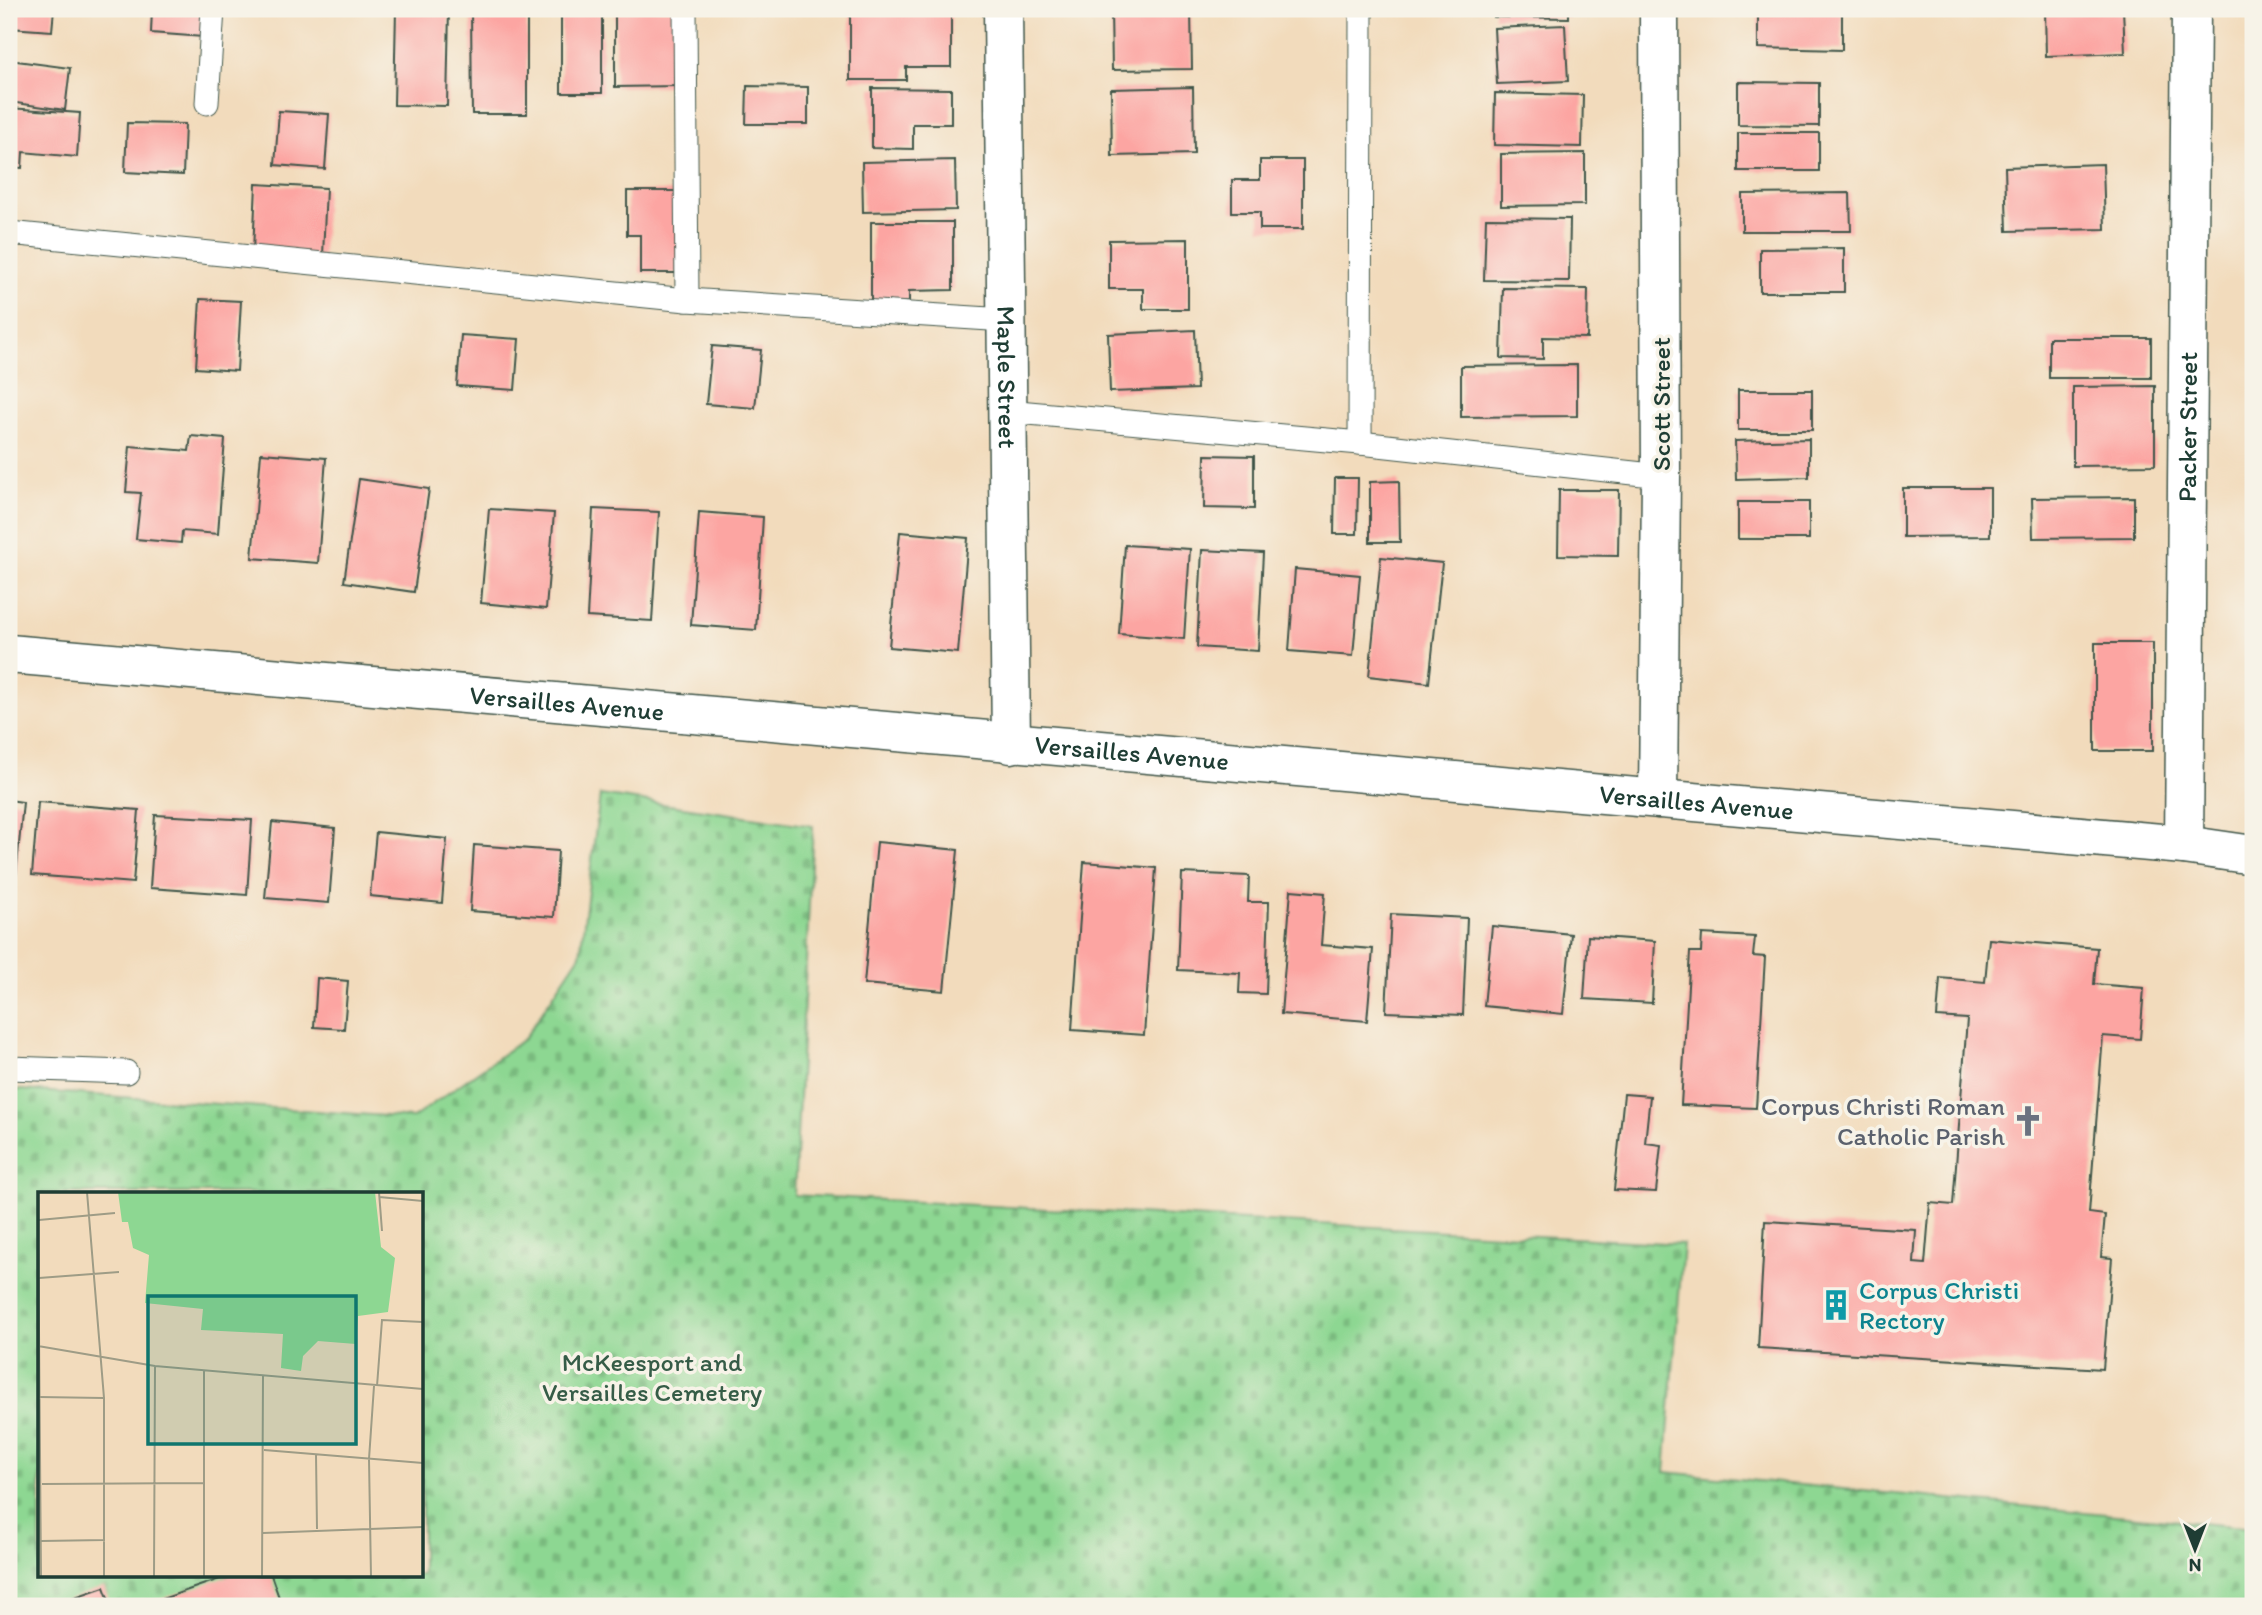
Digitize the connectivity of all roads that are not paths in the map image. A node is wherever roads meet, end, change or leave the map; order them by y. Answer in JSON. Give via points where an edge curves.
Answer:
{"nodes":[{"id":1,"x":213,"y":9,"type":"edge"},
{"id":2,"x":685,"y":9,"type":"edge"},
{"id":3,"x":1003,"y":9,"type":"edge"},
{"id":4,"x":1361,"y":9,"type":"edge"},
{"id":5,"x":1659,"y":9,"type":"edge"},
{"id":6,"x":2191,"y":9,"type":"edge"},
{"id":7,"x":207,"y":103,"type":"dead end"},
{"id":8,"x":9,"y":233,"type":"edge"},
{"id":9,"x":687,"y":300,"type":"junction"},
{"id":10,"x":1006,"y":320,"type":"junction"},
{"id":11,"x":1007,"y":411,"type":"junction"},
{"id":12,"x":1360,"y":443,"type":"junction"},
{"id":13,"x":1661,"y":476,"type":"junction"},
{"id":14,"x":9,"y":654,"type":"edge"},
{"id":15,"x":1011,"y":744,"type":"junction"},
{"id":16,"x":1658,"y":799,"type":"junction"},
{"id":17,"x":2184,"y":845,"type":"junction"},
{"id":18,"x":2253,"y":855,"type":"edge"},
{"id":19,"x":9,"y":1068,"type":"edge"},
{"id":20,"x":126,"y":1072,"type":"dead end"}],
"edges":[{"from":1,"to":7,"type":"lane"},
{"from":2,"to":9,"type":"lane"},
{"from":3,"to":10,"type":"street","name":"Maple Street"},
{"from":4,"to":12,"type":"lane"},
{"from":5,"to":13,"type":"street","name":"Scott Street"},
{"from":6,"to":17,"type":"street","name":"Packer Street"},
{"from":8,"to":9,"type":"lane"},
{"from":9,"to":10,"type":"lane"},
{"from":10,"to":11,"type":"street","name":"Maple Street"},
{"from":11,"to":12,"type":"lane"},
{"from":11,"to":15,"type":"street","name":"Maple Street"},
{"from":12,"to":13,"type":"lane"},
{"from":13,"to":16,"type":"street","name":"Scott Street"},
{"from":14,"to":15,"type":"street","name":"Versailles Avenue"},
{"from":15,"to":16,"type":"street","name":"Versailles Avenue"},
{"from":16,"to":17,"type":"street","name":"Versailles Avenue"},
{"from":17,"to":18,"type":"street","name":"Versailles Avenue"},
{"from":19,"to":20,"type":"lane"}]}
